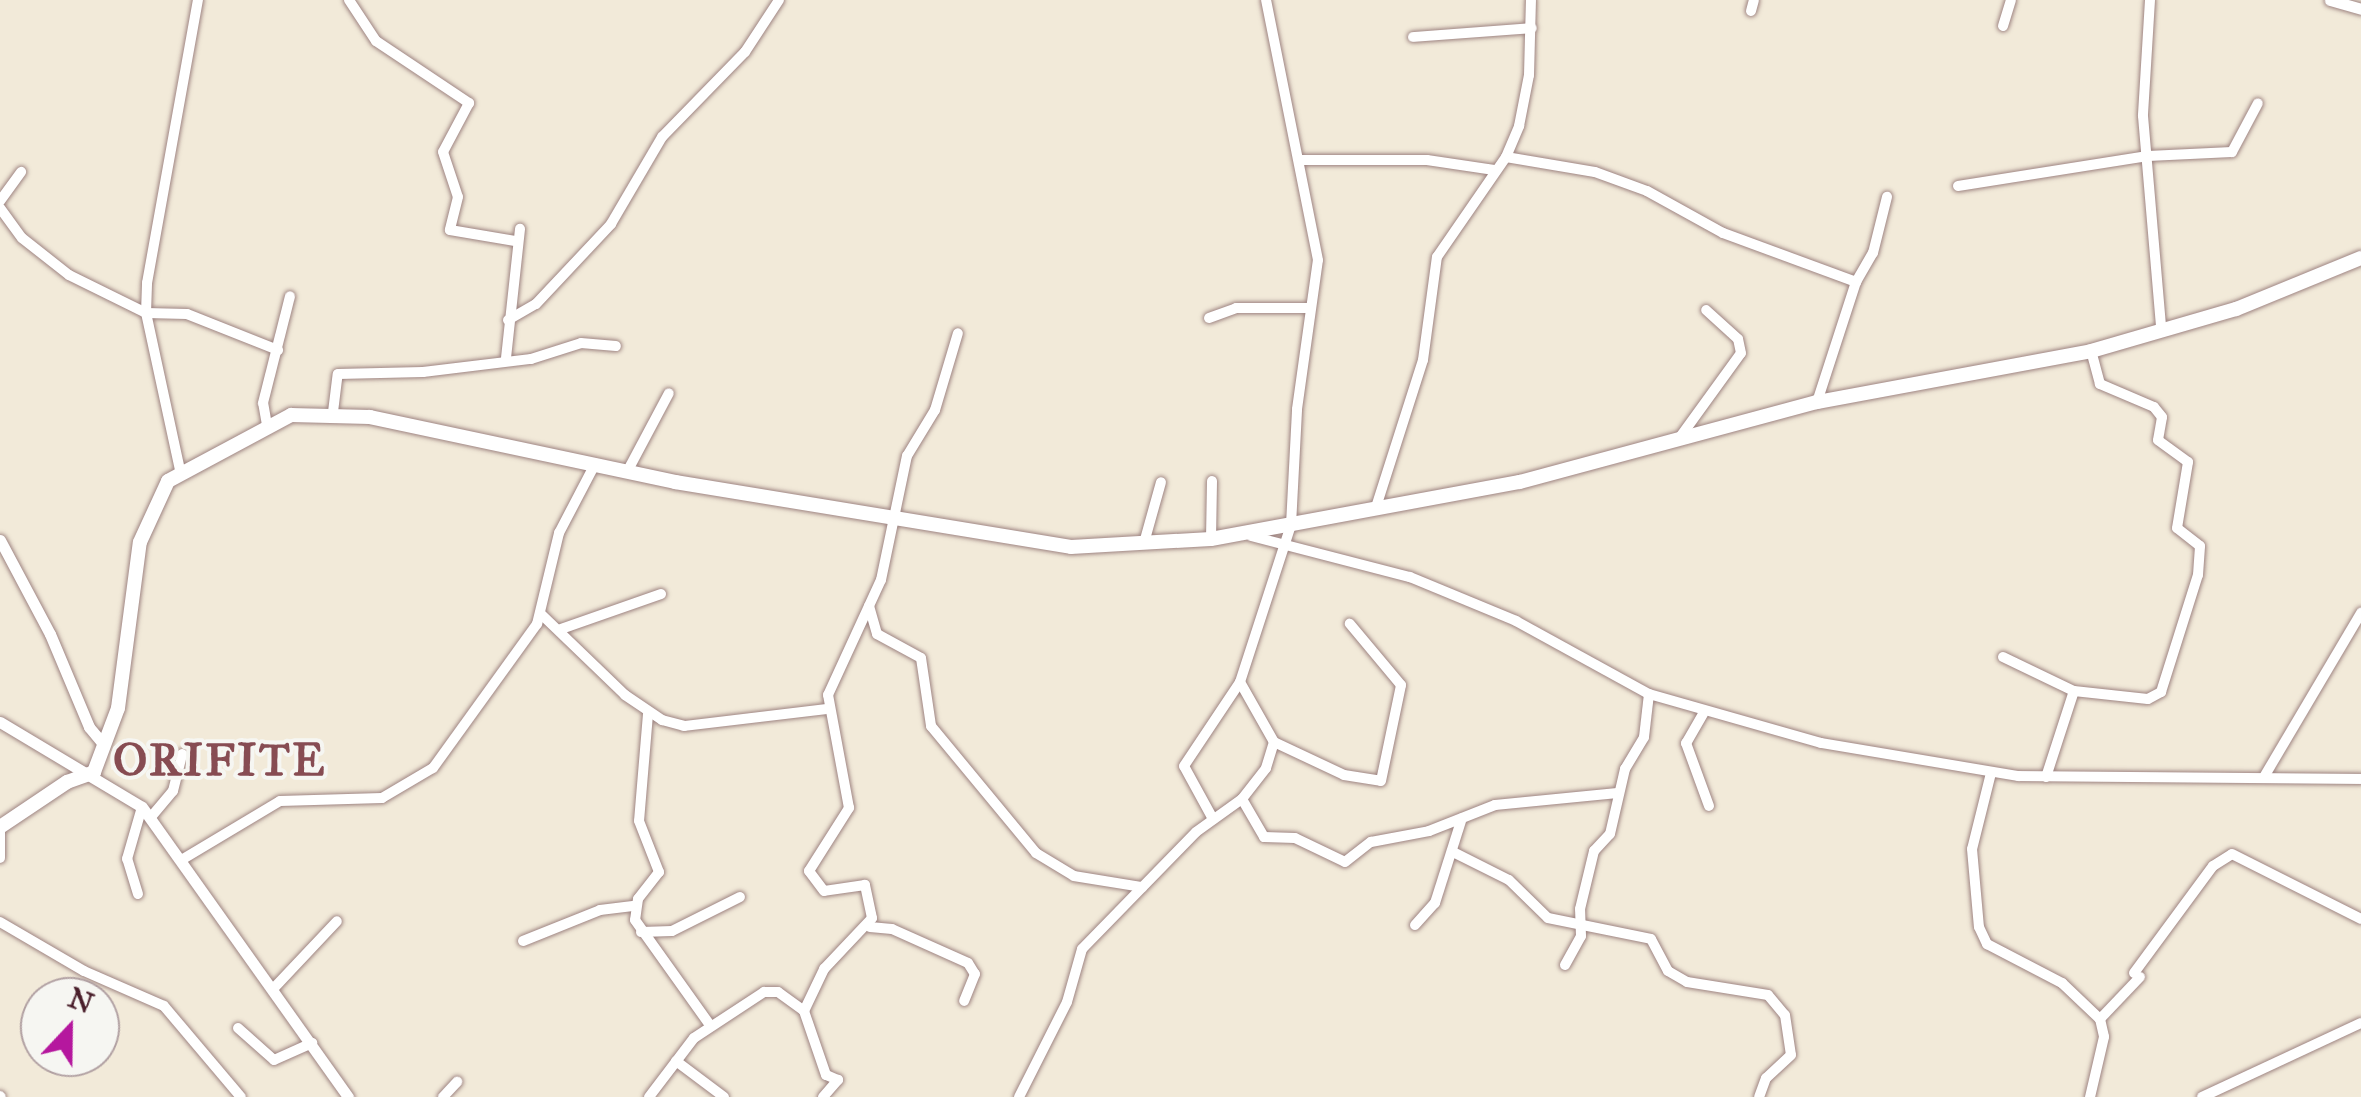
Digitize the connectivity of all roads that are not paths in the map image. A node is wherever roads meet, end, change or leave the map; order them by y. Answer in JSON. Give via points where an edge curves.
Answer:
{"nodes":[{"id":1,"x":198,"y":0,"type":"edge"},
{"id":2,"x":348,"y":0,"type":"edge"},
{"id":3,"x":778,"y":0,"type":"edge"},
{"id":4,"x":1266,"y":0,"type":"edge"},
{"id":5,"x":1531,"y":0,"type":"edge"},
{"id":6,"x":2011,"y":0,"type":"edge"},
{"id":7,"x":2150,"y":0,"type":"edge"},
{"id":8,"x":2330,"y":0,"type":"edge"},
{"id":9,"x":2361,"y":8,"type":"edge"},
{"id":10,"x":2003,"y":26,"type":"dead end"},
{"id":11,"x":1532,"y":28,"type":"junction"},
{"id":12,"x":1413,"y":37,"type":"dead end"},
{"id":13,"x":2258,"y":103,"type":"dead end"},
{"id":14,"x":2148,"y":156,"type":"junction"},
{"id":15,"x":1506,"y":157,"type":"junction"},
{"id":16,"x":1301,"y":160,"type":"junction"},
{"id":17,"x":1494,"y":170,"type":"junction"},
{"id":18,"x":22,"y":172,"type":"dead end"},
{"id":19,"x":1958,"y":186,"type":"dead end"},
{"id":20,"x":1887,"y":197,"type":"dead end"},
{"id":21,"x":0,"y":204,"type":"edge"},
{"id":22,"x":520,"y":229,"type":"dead end"},
{"id":23,"x":515,"y":241,"type":"junction"},
{"id":24,"x":2361,"y":258,"type":"edge"},
{"id":25,"x":1856,"y":282,"type":"junction"},
{"id":26,"x":290,"y":296,"type":"dead end"},
{"id":27,"x":1308,"y":308,"type":"junction"},
{"id":28,"x":1706,"y":310,"type":"dead end"},
{"id":29,"x":146,"y":313,"type":"junction"},
{"id":30,"x":1209,"y":318,"type":"dead end"},
{"id":31,"x":508,"y":320,"type":"junction"},
{"id":32,"x":2160,"y":327,"type":"junction"},
{"id":33,"x":958,"y":333,"type":"dead end"},
{"id":34,"x":616,"y":346,"type":"dead end"},
{"id":35,"x":278,"y":350,"type":"junction"},
{"id":36,"x":2091,"y":351,"type":"junction"},
{"id":37,"x":506,"y":358,"type":"junction"},
{"id":38,"x":669,"y":392,"type":"dead end"},
{"id":39,"x":1817,"y":402,"type":"junction"},
{"id":40,"x":332,"y":412,"type":"junction"},
{"id":41,"x":267,"y":424,"type":"junction"},
{"id":42,"x":1678,"y":441,"type":"junction"},
{"id":43,"x":595,"y":464,"type":"junction"},
{"id":44,"x":180,"y":470,"type":"junction"},
{"id":45,"x":627,"y":472,"type":"junction"},
{"id":46,"x":1161,"y":482,"type":"dead end"},
{"id":47,"x":1212,"y":482,"type":"dead end"},
{"id":48,"x":1377,"y":504,"type":"junction"},
{"id":49,"x":893,"y":518,"type":"junction"},
{"id":50,"x":1291,"y":525,"type":"junction"},
{"id":51,"x":1250,"y":536,"type":"junction"},
{"id":52,"x":1211,"y":539,"type":"junction"},
{"id":53,"x":0,"y":540,"type":"edge"},
{"id":54,"x":1286,"y":541,"type":"junction"},
{"id":55,"x":1144,"y":543,"type":"junction"},
{"id":56,"x":661,"y":594,"type":"dead end"},
{"id":57,"x":870,"y":600,"type":"junction"},
{"id":58,"x":2361,"y":613,"type":"edge"},
{"id":59,"x":542,"y":615,"type":"junction"},
{"id":60,"x":1350,"y":624,"type":"dead end"},
{"id":61,"x":560,"y":629,"type":"junction"},
{"id":62,"x":2002,"y":657,"type":"dead end"},
{"id":63,"x":1240,"y":682,"type":"junction"},
{"id":64,"x":2074,"y":691,"type":"junction"},
{"id":65,"x":1649,"y":694,"type":"junction"},
{"id":66,"x":826,"y":709,"type":"junction"},
{"id":67,"x":648,"y":714,"type":"junction"},
{"id":68,"x":1703,"y":714,"type":"junction"},
{"id":69,"x":0,"y":722,"type":"edge"},
{"id":70,"x":1274,"y":742,"type":"junction"},
{"id":71,"x":104,"y":745,"type":"junction"},
{"id":72,"x":182,"y":754,"type":"dead end"},
{"id":73,"x":94,"y":772,"type":"junction"},
{"id":74,"x":1990,"y":773,"type":"junction"},
{"id":75,"x":2046,"y":777,"type":"junction"},
{"id":76,"x":2264,"y":777,"type":"junction"},
{"id":77,"x":2361,"y":779,"type":"edge"},
{"id":78,"x":1617,"y":793,"type":"junction"},
{"id":79,"x":1242,"y":798,"type":"junction"},
{"id":80,"x":1709,"y":806,"type":"dead end"},
{"id":81,"x":147,"y":812,"type":"junction"},
{"id":82,"x":1462,"y":818,"type":"junction"},
{"id":83,"x":1213,"y":819,"type":"junction"},
{"id":84,"x":0,"y":829,"type":"edge"},
{"id":85,"x":1455,"y":853,"type":"junction"},
{"id":86,"x":0,"y":858,"type":"edge"},
{"id":87,"x":183,"y":859,"type":"junction"},
{"id":88,"x":1142,"y":887,"type":"junction"},
{"id":89,"x":138,"y":894,"type":"dead end"},
{"id":90,"x":740,"y":897,"type":"dead end"},
{"id":91,"x":636,"y":906,"type":"junction"},
{"id":92,"x":2361,"y":918,"type":"edge"},
{"id":93,"x":1578,"y":920,"type":"junction"},
{"id":94,"x":337,"y":921,"type":"dead end"},
{"id":95,"x":0,"y":922,"type":"edge"},
{"id":96,"x":1415,"y":925,"type":"dead end"},
{"id":97,"x":870,"y":927,"type":"junction"},
{"id":98,"x":640,"y":932,"type":"junction"},
{"id":99,"x":523,"y":941,"type":"dead end"},
{"id":100,"x":1566,"y":965,"type":"dead end"},
{"id":101,"x":273,"y":989,"type":"junction"},
{"id":102,"x":964,"y":1001,"type":"dead end"},
{"id":103,"x":804,"y":1011,"type":"junction"},
{"id":104,"x":2100,"y":1019,"type":"junction"},
{"id":105,"x":2361,"y":1023,"type":"edge"},
{"id":106,"x":710,"y":1024,"type":"junction"},
{"id":107,"x":238,"y":1028,"type":"dead end"},
{"id":108,"x":312,"y":1043,"type":"junction"},
{"id":109,"x":676,"y":1061,"type":"junction"},
{"id":110,"x":456,"y":1082,"type":"dead end"},
{"id":111,"x":240,"y":1097,"type":"edge"},
{"id":112,"x":348,"y":1097,"type":"edge"},
{"id":113,"x":443,"y":1097,"type":"edge"},
{"id":114,"x":649,"y":1097,"type":"edge"},
{"id":115,"x":724,"y":1097,"type":"edge"},
{"id":116,"x":823,"y":1097,"type":"edge"},
{"id":117,"x":1019,"y":1097,"type":"edge"},
{"id":118,"x":1759,"y":1097,"type":"edge"},
{"id":119,"x":2090,"y":1097,"type":"edge"},
{"id":120,"x":2202,"y":1097,"type":"edge"}],
"edges":[{"from":1,"to":29,"type":"street","via":[[180,129],[149,260]]},
{"from":2,"to":23,"type":"street","via":[[376,42],[468,103],[443,152],[458,197],[450,230]]},
{"from":3,"to":31,"type":"street","via":[[745,52],[662,137],[611,224],[536,304]]},
{"from":4,"to":16,"type":"street"},
{"from":5,"to":11,"type":"street"},
{"from":6,"to":10,"type":"street"},
{"from":7,"to":14,"type":"street","via":[[2143,77]]},
{"from":8,"to":9,"type":"street"},
{"from":11,"to":12,"type":"street"},
{"from":11,"to":15,"type":"street","via":[[1529,75]]},
{"from":13,"to":14,"type":"street","via":[[2232,152]]},
{"from":14,"to":19,"type":"street"},
{"from":14,"to":32,"type":"street"},
{"from":15,"to":17,"type":"street"},
{"from":15,"to":25,"type":"street","via":[[1595,172],[1647,191],[1723,233]]},
{"from":16,"to":17,"type":"street","via":[[1427,160]]},
{"from":16,"to":27,"type":"street","via":[[1317,248]]},
{"from":17,"to":48,"type":"street","via":[[1437,256],[1423,360]]},
{"from":18,"to":21,"type":"street"},
{"from":20,"to":25,"type":"street","via":[[1873,253]]},
{"from":21,"to":29,"type":"street","via":[[44,257]]},
{"from":22,"to":23,"type":"street"},
{"from":23,"to":31,"type":"street"},
{"from":24,"to":32,"type":"main road","via":[[2236,309]]},
{"from":25,"to":39,"type":"street"},
{"from":26,"to":35,"type":"street"},
{"from":27,"to":30,"type":"street","via":[[1236,308]]},
{"from":27,"to":50,"type":"street"},
{"from":28,"to":42,"type":"street","via":[[1738,340],[1741,353]]},
{"from":29,"to":35,"type":"street","via":[[187,314]]},
{"from":29,"to":44,"type":"street"},
{"from":31,"to":37,"type":"street"},
{"from":32,"to":36,"type":"main road"},
{"from":33,"to":49,"type":"street","via":[[935,410],[908,456]]},
{"from":34,"to":37,"type":"street","via":[[581,343],[531,359]]},
{"from":35,"to":41,"type":"street","via":[[263,403]]},
{"from":36,"to":39,"type":"main road"},
{"from":36,"to":64,"type":"street","via":[[2100,384],[2154,407],[2162,417],[2158,440],[2188,462],[2177,528],[2200,546],[2173,669],[2161,692],[2148,699]]},
{"from":37,"to":40,"type":"street","via":[[423,372],[338,374]]},
{"from":38,"to":45,"type":"street"},
{"from":39,"to":42,"type":"main road"},
{"from":40,"to":41,"type":"main road"},
{"from":40,"to":43,"type":"main road"},
{"from":41,"to":44,"type":"main road"},
{"from":42,"to":48,"type":"main road","via":[[1520,482]]},
{"from":43,"to":45,"type":"main road"},
{"from":43,"to":59,"type":"street","via":[[559,533]]},
{"from":44,"to":71,"type":"main road","via":[[168,481],[140,542],[118,708]]},
{"from":45,"to":49,"type":"main road"},
{"from":46,"to":55,"type":"street"},
{"from":47,"to":52,"type":"street"},
{"from":48,"to":50,"type":"main road"},
{"from":49,"to":55,"type":"main road","via":[[1071,547]]},
{"from":49,"to":57,"type":"street","via":[[881,580]]},
{"from":50,"to":51,"type":"main road"},
{"from":50,"to":54,"type":"street"},
{"from":51,"to":52,"type":"main road"},
{"from":51,"to":54,"type":"street"},
{"from":52,"to":55,"type":"main road"},
{"from":53,"to":71,"type":"street","via":[[89,728]]},
{"from":54,"to":63,"type":"street"},
{"from":54,"to":65,"type":"street","via":[[1410,577],[1516,621]]},
{"from":56,"to":61,"type":"street"},
{"from":57,"to":66,"type":"street","via":[[833,672]]},
{"from":57,"to":88,"type":"street","via":[[868,619],[877,634],[921,658],[931,726],[1036,853],[1074,876]]},
{"from":58,"to":76,"type":"street"},
{"from":59,"to":61,"type":"street"},
{"from":59,"to":87,"type":"street","via":[[434,768],[382,798],[280,801]]},
{"from":60,"to":70,"type":"street","via":[[1401,685],[1385,775],[1365,782]]},
{"from":61,"to":67,"type":"street"},
{"from":62,"to":64,"type":"street","via":[[2054,676]]},
{"from":63,"to":70,"type":"street"},
{"from":63,"to":83,"type":"street","via":[[1184,766]]},
{"from":64,"to":75,"type":"street"},
{"from":65,"to":68,"type":"street"},
{"from":65,"to":78,"type":"street","via":[[1644,736]]},
{"from":66,"to":67,"type":"street","via":[[684,726]]},
{"from":66,"to":97,"type":"street","via":[[849,808],[809,871],[824,891],[866,885]]},
{"from":67,"to":91,"type":"street","via":[[639,821],[659,872]]},
{"from":68,"to":74,"type":"street"},
{"from":68,"to":80,"type":"street","via":[[1687,754]]},
{"from":69,"to":73,"type":"street"},
{"from":70,"to":79,"type":"street","via":[[1266,768]]},
{"from":71,"to":73,"type":"main road"},
{"from":72,"to":81,"type":"street","via":[[173,790]]},
{"from":73,"to":81,"type":"street"},
{"from":73,"to":84,"type":"main road"},
{"from":74,"to":75,"type":"street"},
{"from":74,"to":104,"type":"street","via":[[1972,849],[1982,936],[2073,990]]},
{"from":75,"to":76,"type":"street"},
{"from":76,"to":77,"type":"street"},
{"from":78,"to":82,"type":"street","via":[[1495,805]]},
{"from":78,"to":93,"type":"street","via":[[1610,834],[1594,851]]},
{"from":79,"to":82,"type":"street","via":[[1264,837],[1295,838],[1346,862],[1371,842]]},
{"from":79,"to":83,"type":"street"},
{"from":81,"to":87,"type":"street"},
{"from":81,"to":89,"type":"street","via":[[127,859]]},
{"from":82,"to":85,"type":"street"},
{"from":83,"to":88,"type":"street"},
{"from":84,"to":86,"type":"street"},
{"from":85,"to":93,"type":"street","via":[[1508,880],[1548,918]]},
{"from":85,"to":96,"type":"street","via":[[1435,903]]},
{"from":87,"to":101,"type":"street"},
{"from":88,"to":117,"type":"street","via":[[1082,950],[1068,1002]]},
{"from":90,"to":98,"type":"street","via":[[672,931]]},
{"from":91,"to":98,"type":"street"},
{"from":91,"to":99,"type":"street","via":[[600,910]]},
{"from":92,"to":104,"type":"street","via":[[2232,854],[2213,866]]},
{"from":93,"to":100,"type":"street","via":[[1579,942]]},
{"from":93,"to":118,"type":"street","via":[[1651,939],[1668,972],[1686,982],[1757,991],[1776,1002],[1789,1026],[1791,1055],[1766,1078]]},
{"from":94,"to":101,"type":"street"},
{"from":95,"to":111,"type":"street","via":[[84,971],[164,1006]]},
{"from":97,"to":102,"type":"street","via":[[892,929],[968,963],[976,974]]},
{"from":97,"to":103,"type":"street","via":[[824,969]]},
{"from":98,"to":106,"type":"street"},
{"from":101,"to":108,"type":"street"},
{"from":103,"to":106,"type":"street","via":[[772,990]]},
{"from":103,"to":116,"type":"street","via":[[826,1075],[838,1080]]},
{"from":104,"to":119,"type":"street","via":[[2104,1037]]},
{"from":105,"to":120,"type":"street"},
{"from":106,"to":109,"type":"street"},
{"from":107,"to":108,"type":"street","via":[[274,1060]]},
{"from":108,"to":112,"type":"street"},
{"from":109,"to":114,"type":"street"},
{"from":109,"to":115,"type":"street"},
{"from":110,"to":113,"type":"street"}]}
